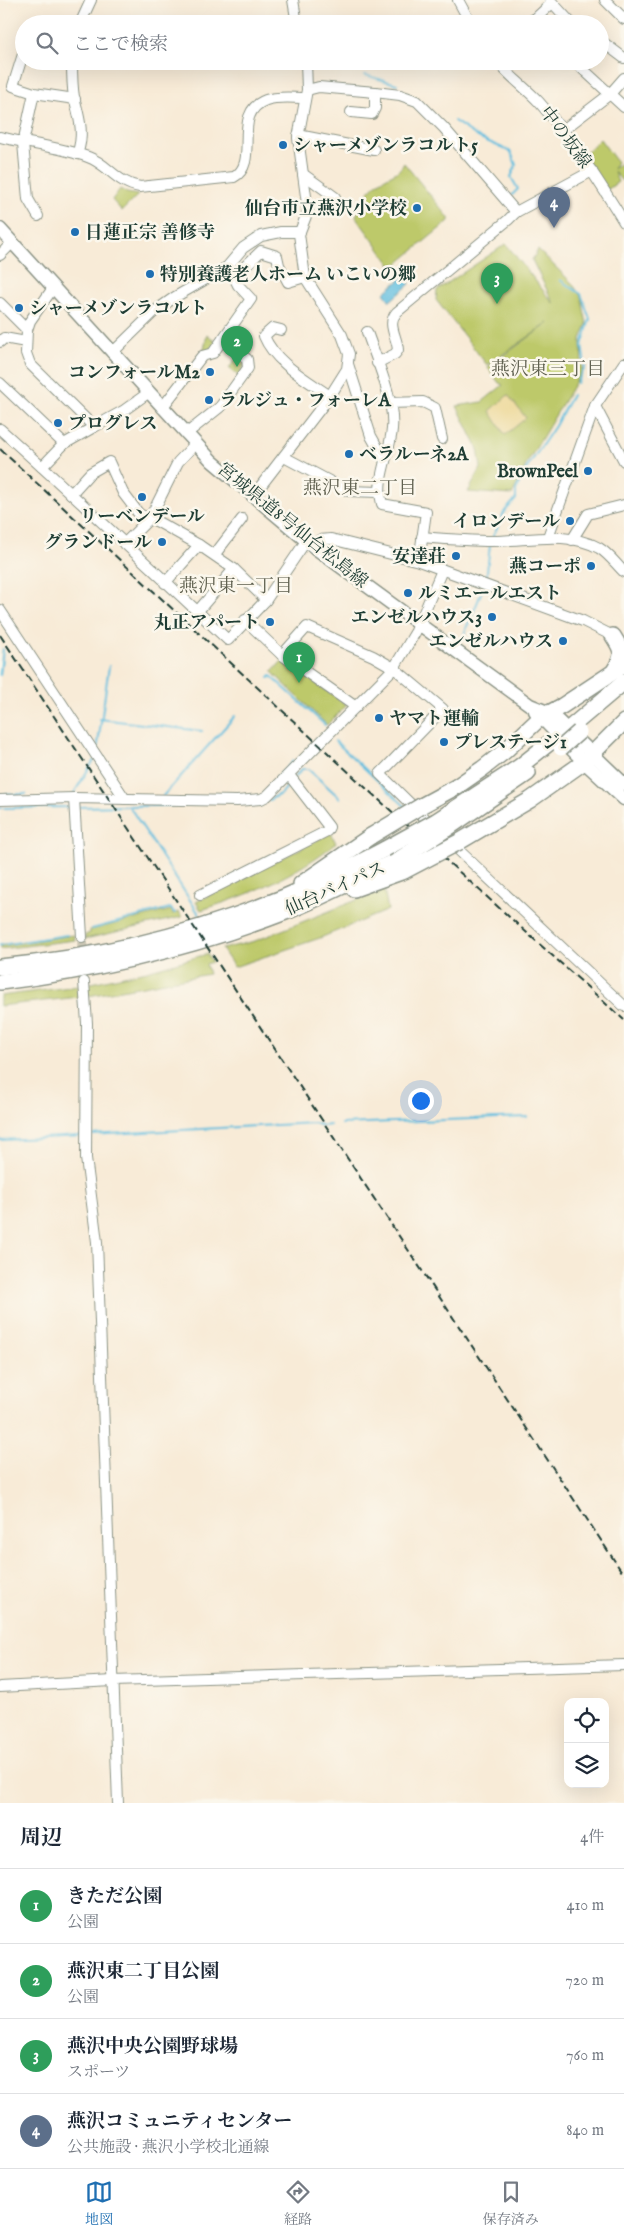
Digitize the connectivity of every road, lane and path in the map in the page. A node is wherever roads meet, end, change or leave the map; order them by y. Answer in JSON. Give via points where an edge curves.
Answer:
{"nodes":[{"id":1,"x":91,"y":0,"type":"edge"},
{"id":2,"x":293,"y":0,"type":"edge"},
{"id":3,"x":458,"y":0,"type":"edge"},
{"id":4,"x":605,"y":0,"type":"edge"},
{"id":5,"x":550,"y":2,"type":"edge"},
{"id":6,"x":84,"y":15,"type":"edge"},
{"id":7,"x":296,"y":15,"type":"edge"},
{"id":8,"x":466,"y":15,"type":"edge"},
{"id":9,"x":539,"y":15,"type":"edge"},
{"id":10,"x":563,"y":15,"type":"edge"},
{"id":11,"x":624,"y":19,"type":"edge"},
{"id":12,"x":609,"y":47,"type":"edge"},
{"id":13,"x":624,"y":58,"type":"edge"},
{"id":14,"x":18,"y":70,"type":"edge"},
{"id":15,"x":73,"y":70,"type":"edge"},
{"id":16,"x":306,"y":70,"type":"edge"},
{"id":17,"x":506,"y":70,"type":"edge"},
{"id":18,"x":584,"y":70,"type":"edge"},
{"id":19,"x":624,"y":78,"type":"edge"},
{"id":20,"x":375,"y":92,"type":"junction"},
{"id":21,"x":34,"y":93,"type":"junction"},
{"id":22,"x":306,"y":94,"type":"junction"},
{"id":23,"x":610,"y":94,"type":"junction"},
{"id":24,"x":75,"y":99,"type":"junction"},
{"id":25,"x":624,"y":106,"type":"edge"},
{"id":26,"x":351,"y":112,"type":"dead end"},
{"id":27,"x":563,"y":130,"type":"junction"},
{"id":28,"x":298,"y":136,"type":"junction"},
{"id":29,"x":0,"y":137,"type":"edge"},
{"id":30,"x":23,"y":143,"type":"junction"},
{"id":31,"x":374,"y":150,"type":"dead end"},
{"id":32,"x":77,"y":154,"type":"junction"},
{"id":33,"x":592,"y":171,"type":"junction"},
{"id":34,"x":303,"y":174,"type":"junction"},
{"id":35,"x":335,"y":198,"type":"dead end"},
{"id":36,"x":516,"y":212,"type":"junction"},
{"id":37,"x":38,"y":216,"type":"dead end"},
{"id":38,"x":624,"y":222,"type":"edge"},
{"id":39,"x":0,"y":229,"type":"edge"},
{"id":40,"x":300,"y":232,"type":"junction"},
{"id":41,"x":12,"y":243,"type":"junction"},
{"id":42,"x":0,"y":255,"type":"edge"},
{"id":43,"x":305,"y":277,"type":"junction"},
{"id":44,"x":54,"y":288,"type":"junction"},
{"id":45,"x":0,"y":302,"type":"edge"},
{"id":46,"x":28,"y":330,"type":"junction"},
{"id":47,"x":281,"y":330,"type":"dead end"},
{"id":48,"x":367,"y":332,"type":"dead end"},
{"id":49,"x":222,"y":339,"type":"junction"},
{"id":50,"x":0,"y":342,"type":"edge"},
{"id":51,"x":26,"y":342,"type":"junction"},
{"id":52,"x":112,"y":353,"type":"junction"},
{"id":53,"x":377,"y":363,"type":"junction"},
{"id":54,"x":624,"y":363,"type":"edge"},
{"id":55,"x":348,"y":364,"type":"junction"},
{"id":56,"x":0,"y":383,"type":"edge"},
{"id":57,"x":148,"y":393,"type":"junction"},
{"id":58,"x":330,"y":396,"type":"junction"},
{"id":59,"x":389,"y":403,"type":"junction"},
{"id":60,"x":596,"y":406,"type":"junction"},
{"id":61,"x":162,"y":408,"type":"junction"},
{"id":62,"x":94,"y":427,"type":"junction"},
{"id":63,"x":0,"y":429,"type":"edge"},
{"id":64,"x":186,"y":434,"type":"junction"},
{"id":65,"x":442,"y":439,"type":"dead end"},
{"id":66,"x":64,"y":444,"type":"junction"},
{"id":67,"x":195,"y":444,"type":"junction"},
{"id":68,"x":284,"y":458,"type":"junction"},
{"id":69,"x":385,"y":461,"type":"junction"},
{"id":70,"x":624,"y":461,"type":"edge"},
{"id":71,"x":42,"y":467,"type":"junction"},
{"id":72,"x":379,"y":492,"type":"junction"},
{"id":73,"x":71,"y":494,"type":"junction"},
{"id":74,"x":252,"y":496,"type":"junction"},
{"id":75,"x":624,"y":505,"type":"edge"},
{"id":76,"x":150,"y":518,"type":"junction"},
{"id":77,"x":242,"y":519,"type":"dead end"},
{"id":78,"x":422,"y":537,"type":"junction"},
{"id":79,"x":548,"y":537,"type":"junction"},
{"id":80,"x":572,"y":540,"type":"junction"},
{"id":81,"x":124,"y":544,"type":"junction"},
{"id":82,"x":310,"y":544,"type":"junction"},
{"id":83,"x":199,"y":545,"type":"junction"},
{"id":84,"x":215,"y":554,"type":"junction"},
{"id":85,"x":419,"y":561,"type":"junction"},
{"id":86,"x":234,"y":569,"type":"junction"},
{"id":87,"x":442,"y":570,"type":"junction"},
{"id":88,"x":624,"y":572,"type":"edge"},
{"id":89,"x":165,"y":582,"type":"junction"},
{"id":90,"x":266,"y":600,"type":"junction"},
{"id":91,"x":0,"y":610,"type":"edge"},
{"id":92,"x":197,"y":612,"type":"junction"},
{"id":93,"x":245,"y":620,"type":"junction"},
{"id":94,"x":419,"y":622,"type":"junction"},
{"id":95,"x":619,"y":638,"type":"edge"},
{"id":96,"x":282,"y":654,"type":"junction"},
{"id":97,"x":394,"y":668,"type":"junction"},
{"id":98,"x":621,"y":672,"type":"edge"},
{"id":99,"x":624,"y":695,"type":"edge"},
{"id":100,"x":356,"y":707,"type":"junction"},
{"id":101,"x":545,"y":715,"type":"junction"},
{"id":102,"x":624,"y":722,"type":"edge"},
{"id":103,"x":576,"y":729,"type":"junction"},
{"id":104,"x":589,"y":759,"type":"junction"},
{"id":105,"x":292,"y":779,"type":"junction"},
{"id":106,"x":624,"y":784,"type":"edge"},
{"id":107,"x":124,"y":797,"type":"junction"},
{"id":108,"x":74,"y":798,"type":"junction"},
{"id":109,"x":624,"y":799,"type":"edge"},
{"id":110,"x":0,"y":800,"type":"edge"},
{"id":111,"x":440,"y":825,"type":"junction"},
{"id":112,"x":401,"y":865,"type":"junction"},
{"id":113,"x":200,"y":896,"type":"dead end"},
{"id":114,"x":286,"y":904,"type":"junction"},
{"id":115,"x":82,"y":937,"type":"tunnel mouth"},
{"id":116,"x":0,"y":967,"type":"edge"},
{"id":117,"x":0,"y":982,"type":"edge"},
{"id":118,"x":84,"y":982,"type":"tunnel mouth"},
{"id":119,"x":624,"y":1006,"type":"edge"},
{"id":120,"x":624,"y":1665,"type":"edge"},
{"id":121,"x":113,"y":1681,"type":"junction"},
{"id":122,"x":0,"y":1687,"type":"edge"},
{"id":123,"x":118,"y":1803,"type":"edge"}],
"edges":[{"from":1,"to":6,"type":"street"},
{"from":2,"to":7,"type":"street"},
{"from":3,"to":8,"type":"street"},
{"from":4,"to":11,"type":"street"},
{"from":5,"to":9,"type":"street"},
{"from":5,"to":10,"type":"street"},
{"from":12,"to":13,"type":"street"},
{"from":14,"to":21,"type":"street","via":[[13,86]]},
{"from":15,"to":24,"type":"street"},
{"from":16,"to":22,"type":"street"},
{"from":17,"to":27,"type":"street","name":"中の坂線"},
{"from":18,"to":23,"type":"street"},
{"from":19,"to":23,"type":"street"},
{"from":20,"to":22,"type":"street","via":[[319,87]]},
{"from":20,"to":26,"type":"street","via":[[372,114]]},
{"from":20,"to":36,"type":"street","via":[[417,101]]},
{"from":21,"to":24,"type":"street"},
{"from":21,"to":30,"type":"street"},
{"from":22,"to":28,"type":"street"},
{"from":22,"to":32,"type":"street","via":[[258,104],[248,121],[244,166],[234,177],[140,187],[121,181],[96,161]]},
{"from":23,"to":25,"type":"street"},
{"from":23,"to":27,"type":"street"},
{"from":24,"to":32,"type":"street","via":[[82,133]]},
{"from":27,"to":33,"type":"street","name":"中の坂線"},
{"from":28,"to":31,"type":"street"},
{"from":28,"to":34,"type":"street"},
{"from":29,"to":30,"type":"street"},
{"from":30,"to":32,"type":"street"},
{"from":30,"to":37,"type":"street","via":[[28,199]]},
{"from":33,"to":36,"type":"street"},
{"from":33,"to":38,"type":"street","name":"中の坂線"},
{"from":34,"to":35,"type":"street"},
{"from":34,"to":40,"type":"street","via":[[308,211]]},
{"from":36,"to":53,"type":"street","via":[[393,316],[398,346],[395,354]]},
{"from":39,"to":41,"type":"main road","name":"宮城県道8号仙台松島線"},
{"from":40,"to":43,"type":"street"},
{"from":40,"to":52,"type":"street","via":[[261,236],[243,248],[226,266],[155,311]]},
{"from":41,"to":42,"type":"street"},
{"from":41,"to":44,"type":"main road","name":"宮城県道8号仙台松島線"},
{"from":43,"to":49,"type":"street","via":[[288,282],[277,256],[261,251],[234,277],[251,299]]},
{"from":43,"to":55,"type":"street","via":[[342,335],[349,354]]},
{"from":44,"to":46,"type":"street","via":[[30,321]]},
{"from":44,"to":52,"type":"main road","name":"宮城県道8号仙台松島線"},
{"from":45,"to":46,"type":"street"},
{"from":46,"to":51,"type":"street"},
{"from":47,"to":58,"type":"street","via":[[273,328],[264,336],[268,347],[298,374]]},
{"from":48,"to":53,"type":"street"},
{"from":49,"to":61,"type":"street","via":[[212,353],[202,356]]},
{"from":49,"to":64,"type":"street","via":[[247,359],[248,368],[220,407]]},
{"from":50,"to":51,"type":"street","via":[[4,338]]},
{"from":51,"to":62,"type":"street","via":[[30,364]]},
{"from":52,"to":57,"type":"main road","name":"宮城県道8号仙台松島線"},
{"from":53,"to":59,"type":"street"},
{"from":54,"to":60,"type":"street"},
{"from":55,"to":58,"type":"street"},
{"from":55,"to":69,"type":"street","via":[[372,436]]},
{"from":56,"to":66,"type":"street"},
{"from":57,"to":61,"type":"main road","name":"宮城県道8号仙台松島線"},
{"from":57,"to":62,"type":"street"},
{"from":58,"to":68,"type":"street"},
{"from":59,"to":65,"type":"street","via":[[423,402],[435,408]]},
{"from":59,"to":69,"type":"street","via":[[392,427]]},
{"from":60,"to":70,"type":"street"},
{"from":60,"to":79,"type":"street"},
{"from":61,"to":64,"type":"main road","name":"宮城県道8号仙台松島線"},
{"from":62,"to":66,"type":"street"},
{"from":63,"to":71,"type":"street"},
{"from":64,"to":67,"type":"main road","name":"宮城県道8号仙台松島線"},
{"from":66,"to":71,"type":"street"},
{"from":67,"to":74,"type":"main road","name":"宮城県道8号仙台松島線"},
{"from":67,"to":76,"type":"street","via":[[178,462]]},
{"from":68,"to":72,"type":"street","via":[[348,491]]},
{"from":68,"to":74,"type":"street"},
{"from":69,"to":72,"type":"street"},
{"from":71,"to":73,"type":"street"},
{"from":72,"to":78,"type":"street","via":[[382,504],[426,512]]},
{"from":73,"to":76,"type":"street","via":[[90,473],[109,462],[123,493],[139,514]]},
{"from":73,"to":81,"type":"street"},
{"from":74,"to":82,"type":"main road","name":"宮城県道8号仙台松島線"},
{"from":75,"to":80,"type":"street","via":[[588,514]]},
{"from":76,"to":81,"type":"street"},
{"from":76,"to":83,"type":"street"},
{"from":77,"to":84,"type":"street"},
{"from":78,"to":79,"type":"street","via":[[490,541]]},
{"from":78,"to":85,"type":"street"},
{"from":79,"to":80,"type":"street"},
{"from":80,"to":88,"type":"street","via":[[600,549]]},
{"from":81,"to":89,"type":"street"},
{"from":82,"to":85,"type":"street","via":[[331,539]]},
{"from":82,"to":90,"type":"street"},
{"from":82,"to":94,"type":"main road","name":"宮城県道8号仙台松島線"},
{"from":83,"to":84,"type":"street"},
{"from":83,"to":89,"type":"street"},
{"from":84,"to":86,"type":"street"},
{"from":85,"to":87,"type":"street"},
{"from":86,"to":90,"type":"street"},
{"from":86,"to":92,"type":"street"},
{"from":87,"to":94,"type":"street"},
{"from":87,"to":95,"type":"street","via":[[583,621]]},
{"from":89,"to":92,"type":"street"},
{"from":90,"to":93,"type":"street"},
{"from":91,"to":107,"type":"street"},
{"from":92,"to":93,"type":"street","via":[[228,640]]},
{"from":93,"to":96,"type":"street"},
{"from":94,"to":97,"type":"street"},
{"from":94,"to":101,"type":"main road","name":"宮城県道8号仙台松島線"},
{"from":95,"to":98,"type":"highway","via":[[623,653]]},
{"from":96,"to":97,"type":"street","via":[[307,627]]},
{"from":96,"to":100,"type":"street"},
{"from":97,"to":100,"type":"street"},
{"from":97,"to":119,"type":"street","via":[[443,709],[380,774]]},
{"from":98,"to":101,"type":"highway"},
{"from":98,"to":103,"type":"highway","name":"仙台バイパス"},
{"from":99,"to":103,"type":"highway","name":"仙台バイパス"},
{"from":100,"to":105,"type":"street"},
{"from":101,"to":104,"type":"main road","name":"宮城県道8号仙台松島線"},
{"from":101,"to":114,"type":"highway","bridge":true,"via":[[482,769],[371,836]]},
{"from":102,"to":104,"type":"highway"},
{"from":103,"to":111,"type":"highway","name":"仙台バイパス"},
{"from":104,"to":106,"type":"main road","name":"宮城県道8号仙台松島線"},
{"from":104,"to":109,"type":"main road","name":"宮城県道8号仙台松島線"},
{"from":104,"to":112,"type":"highway","bridge":true,"via":[[530,800],[459,842]]},
{"from":105,"to":107,"type":"street","via":[[261,799]]},
{"from":105,"to":113,"type":"street","via":[[329,827],[327,831]]},
{"from":107,"to":108,"type":"street"},
{"from":108,"to":110,"type":"street"},
{"from":108,"to":115,"type":"street"},
{"from":111,"to":112,"type":"highway","name":"仙台バイパス","bridge":true},
{"from":111,"to":114,"type":"highway","name":"仙台バイパス","bridge":true,"via":[[385,850]]},
{"from":112,"to":114,"type":"highway","name":"仙台バイパス"},
{"from":114,"to":116,"type":"highway","name":"仙台バイパス","via":[[140,944]]},
{"from":114,"to":117,"type":"highway","name":"仙台バイパス","via":[[183,946],[106,965]]},
{"from":118,"to":121,"type":"street","via":[[87,1023],[86,1158],[97,1242]]},
{"from":120,"to":121,"type":"street"},
{"from":121,"to":122,"type":"street"},
{"from":121,"to":123,"type":"street"}]}
